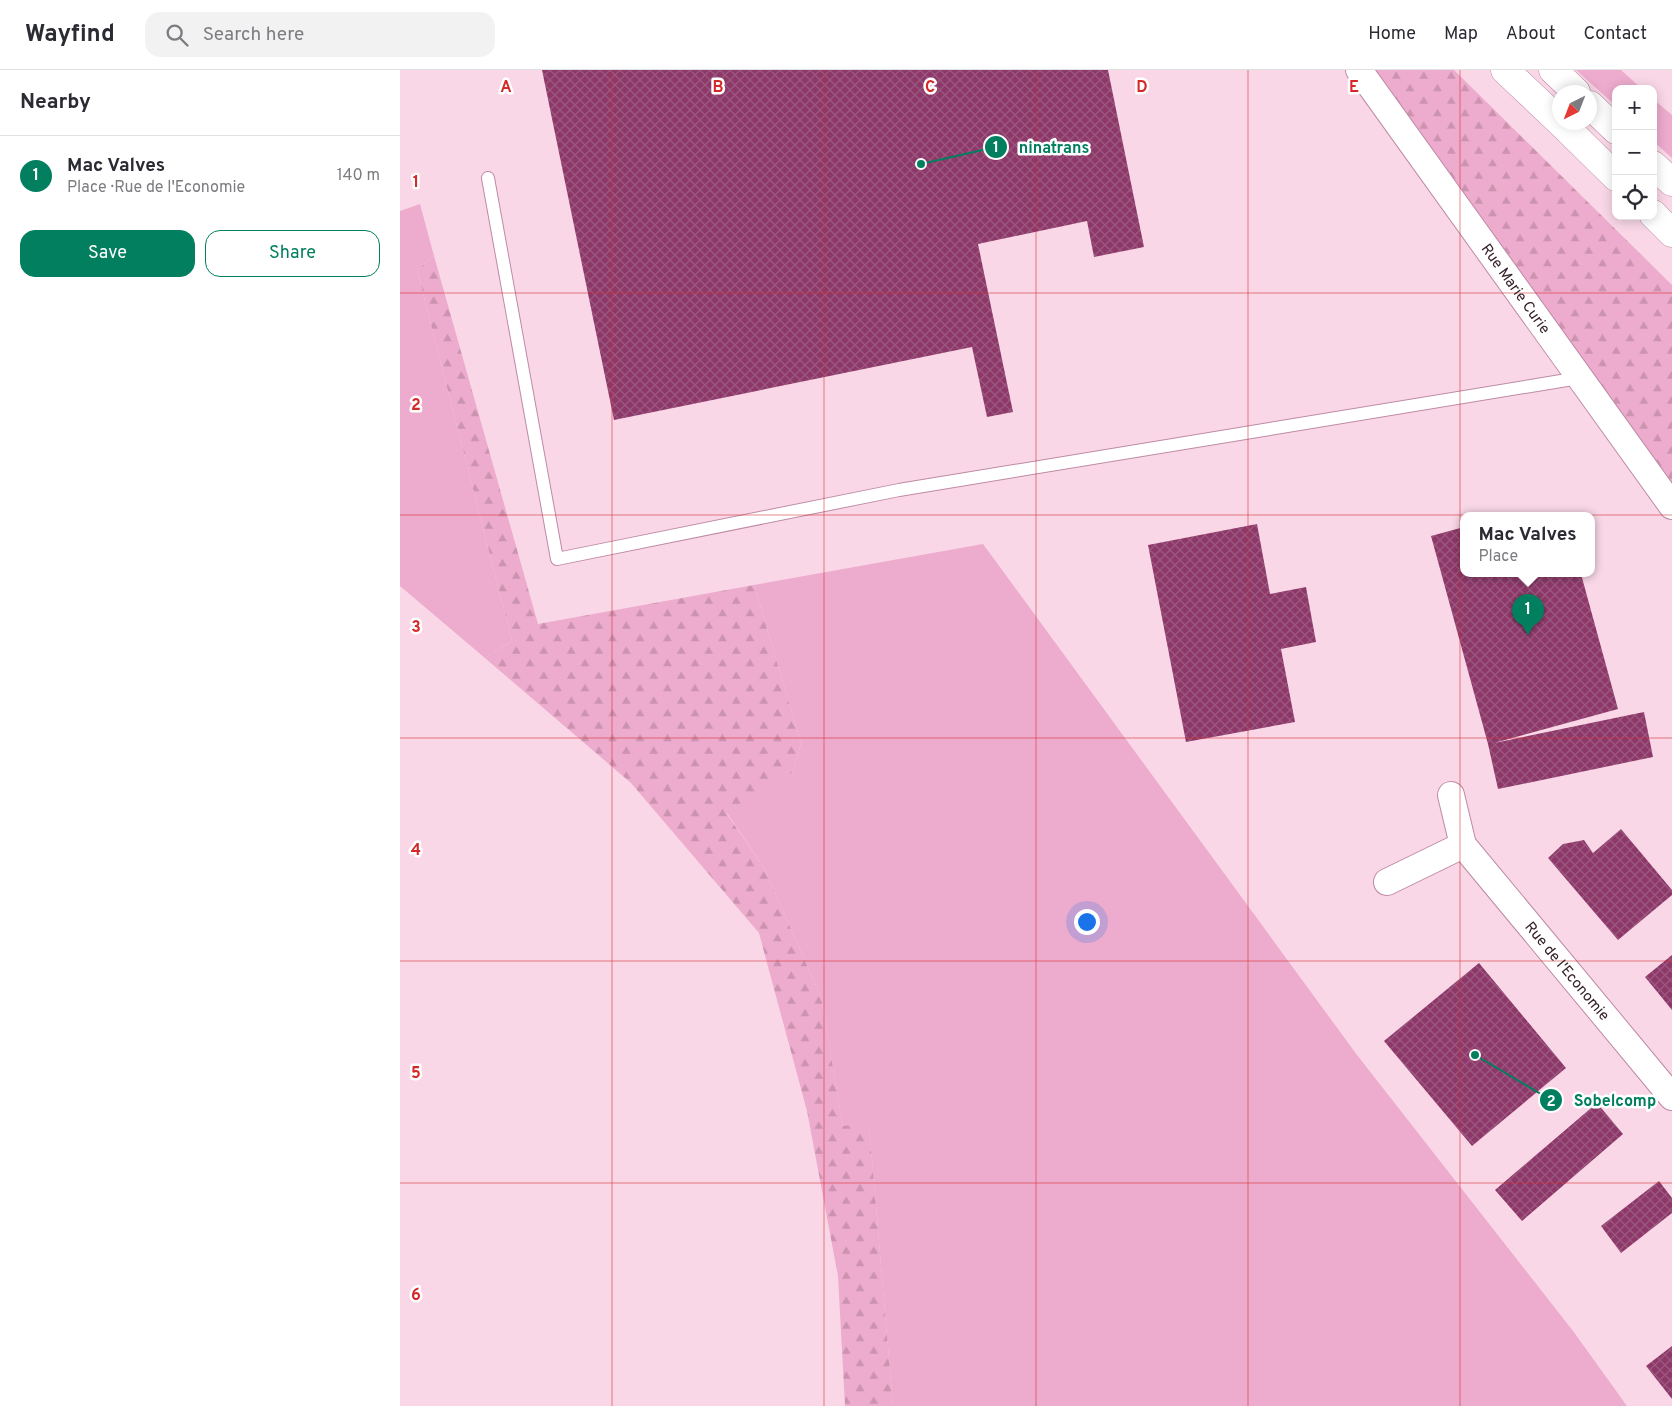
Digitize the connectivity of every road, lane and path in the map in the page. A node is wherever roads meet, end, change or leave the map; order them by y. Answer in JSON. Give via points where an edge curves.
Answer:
{"nodes":[{"id":1,"x":1360,"y":70,"type":"edge"},
{"id":2,"x":1505,"y":70,"type":"edge"},
{"id":3,"x":1553,"y":70,"type":"edge"},
{"id":4,"x":1569,"y":85,"type":"edge"},
{"id":5,"x":1597,"y":112,"type":"edge"},
{"id":6,"x":1552,"y":114,"type":"edge"},
{"id":7,"x":1612,"y":126,"type":"edge"},
{"id":8,"x":1568,"y":130,"type":"edge"},
{"id":9,"x":1657,"y":169,"type":"edge"},
{"id":10,"x":1614,"y":175,"type":"edge"},
{"id":11,"x":488,"y":178,"type":"dead end"},
{"id":12,"x":1672,"y":182,"type":"edge"},
{"id":13,"x":1657,"y":218,"type":"edge"},
{"id":14,"x":1672,"y":233,"type":"edge"},
{"id":15,"x":1579,"y":378,"type":"junction"},
{"id":16,"x":1672,"y":506,"type":"edge"},
{"id":17,"x":1451,"y":795,"type":"dead end"},
{"id":18,"x":1463,"y":845,"type":"junction"},
{"id":19,"x":1387,"y":882,"type":"dead end"},
{"id":20,"x":1672,"y":1097,"type":"edge"}],
"edges":[{"from":1,"to":15,"type":"street","name":"Rue Marie Curie"},
{"from":2,"to":6,"type":"highway"},
{"from":3,"to":4,"type":"highway"},
{"from":5,"to":7,"type":"highway"},
{"from":8,"to":10,"type":"highway"},
{"from":9,"to":12,"type":"highway"},
{"from":11,"to":15,"type":"lane","via":[[558,559],[900,490]]},
{"from":13,"to":14,"type":"highway"},
{"from":15,"to":16,"type":"street","name":"Rue Marie Curie"},
{"from":17,"to":18,"type":"street","name":"Rue de l'Economie"},
{"from":18,"to":19,"type":"street"},
{"from":18,"to":20,"type":"street","name":"Rue de l'Economie"}]}
